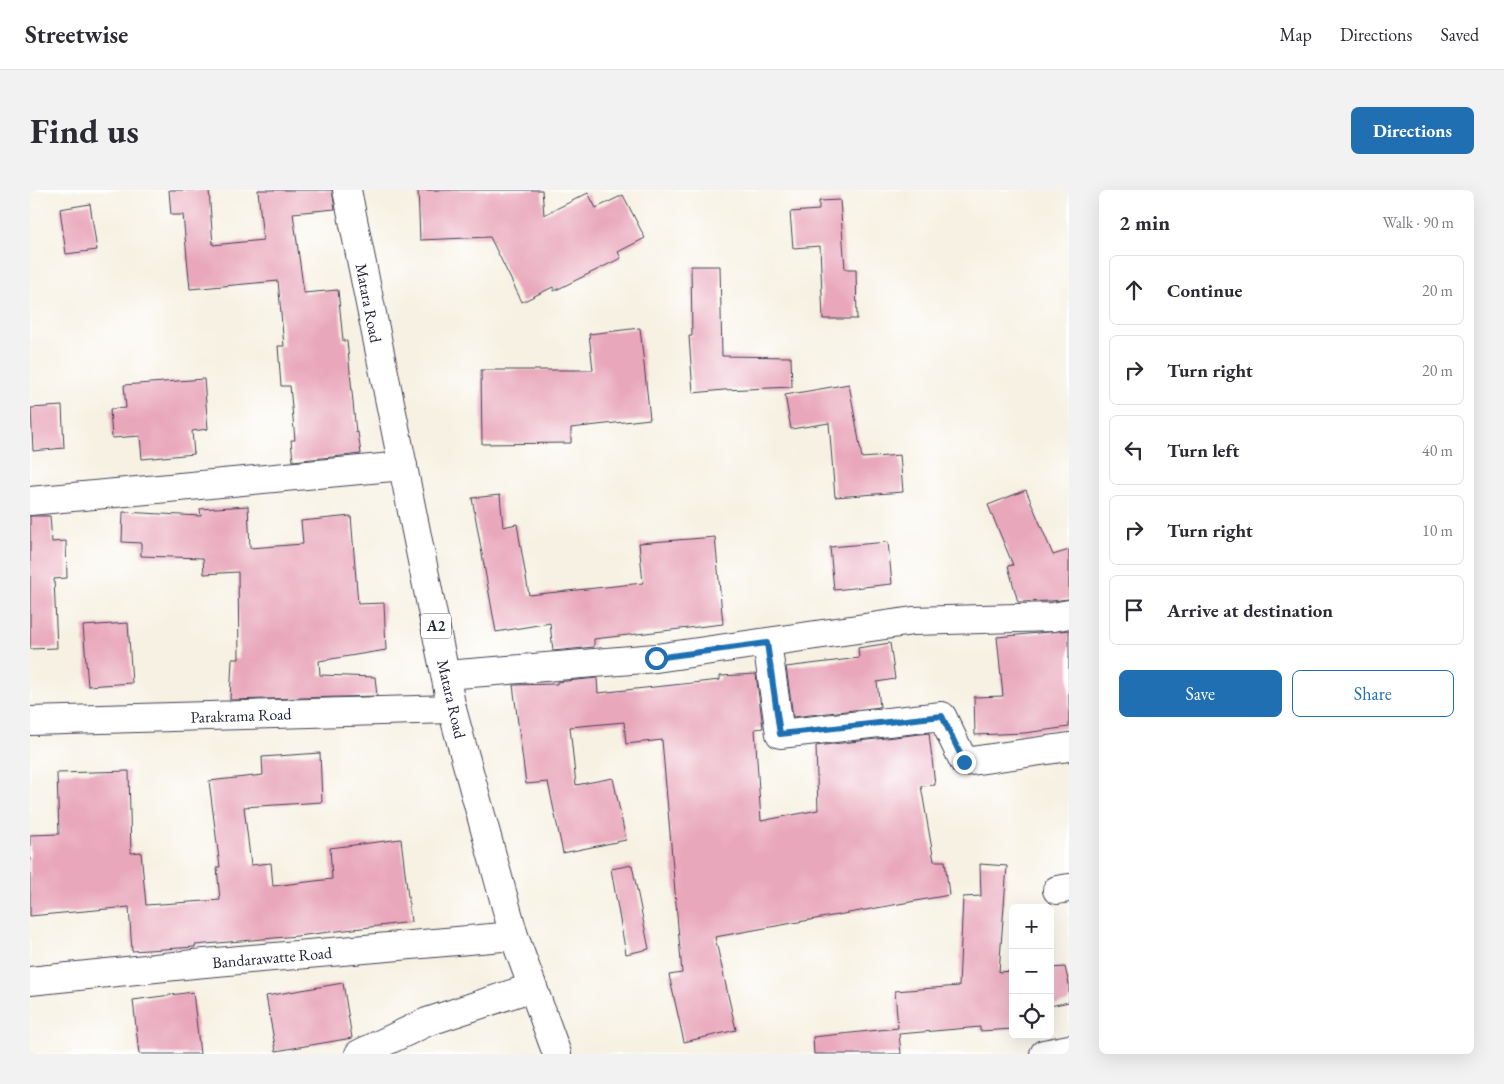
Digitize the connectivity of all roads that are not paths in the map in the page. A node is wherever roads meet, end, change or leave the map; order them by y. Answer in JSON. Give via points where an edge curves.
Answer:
{"nodes":[{"id":1,"x":347,"y":190,"type":"edge"},
{"id":2,"x":403,"y":466,"type":"junction"},
{"id":3,"x":30,"y":501,"type":"edge"},
{"id":4,"x":1069,"y":614,"type":"edge"},
{"id":5,"x":767,"y":643,"type":"junction"},
{"id":6,"x":446,"y":675,"type":"junction"},
{"id":7,"x":452,"y":709,"type":"junction"},
{"id":8,"x":30,"y":721,"type":"edge"},
{"id":9,"x":1069,"y":747,"type":"edge"},
{"id":10,"x":514,"y":936,"type":"junction"},
{"id":11,"x":30,"y":981,"type":"edge"},
{"id":12,"x":533,"y":987,"type":"junction"},
{"id":13,"x":1069,"y":1049,"type":"edge"},
{"id":14,"x":359,"y":1054,"type":"edge"},
{"id":15,"x":557,"y":1054,"type":"edge"},
{"id":16,"x":1044,"y":1054,"type":"edge"}],
"edges":[{"from":1,"to":2,"type":"main road","name":"Matara Road","number":"A2"},
{"from":2,"to":3,"type":"main road"},
{"from":2,"to":6,"type":"main road","name":"Matara Road","number":"A2"},
{"from":4,"to":5,"type":"main road","via":[[913,621]]},
{"from":5,"to":6,"type":"main road","via":[[656,658]]},
{"from":5,"to":9,"type":"main road","via":[[780,734],[942,716],[964,762]]},
{"from":6,"to":7,"type":"main road","name":"Matara Road","number":"A2"},
{"from":7,"to":8,"type":"main road","name":"Parakrama Road"},
{"from":7,"to":10,"type":"main road","name":"Matara Road","number":"A2"},
{"from":10,"to":11,"type":"main road","name":"Bandarawatte Road"},
{"from":10,"to":12,"type":"main road","name":"Matara Road","number":"A2"},
{"from":12,"to":14,"type":"main road","via":[[427,1022]]},
{"from":12,"to":15,"type":"main road","name":"Matara Road","number":"A2"},
{"from":13,"to":16,"type":"main road"}]}
